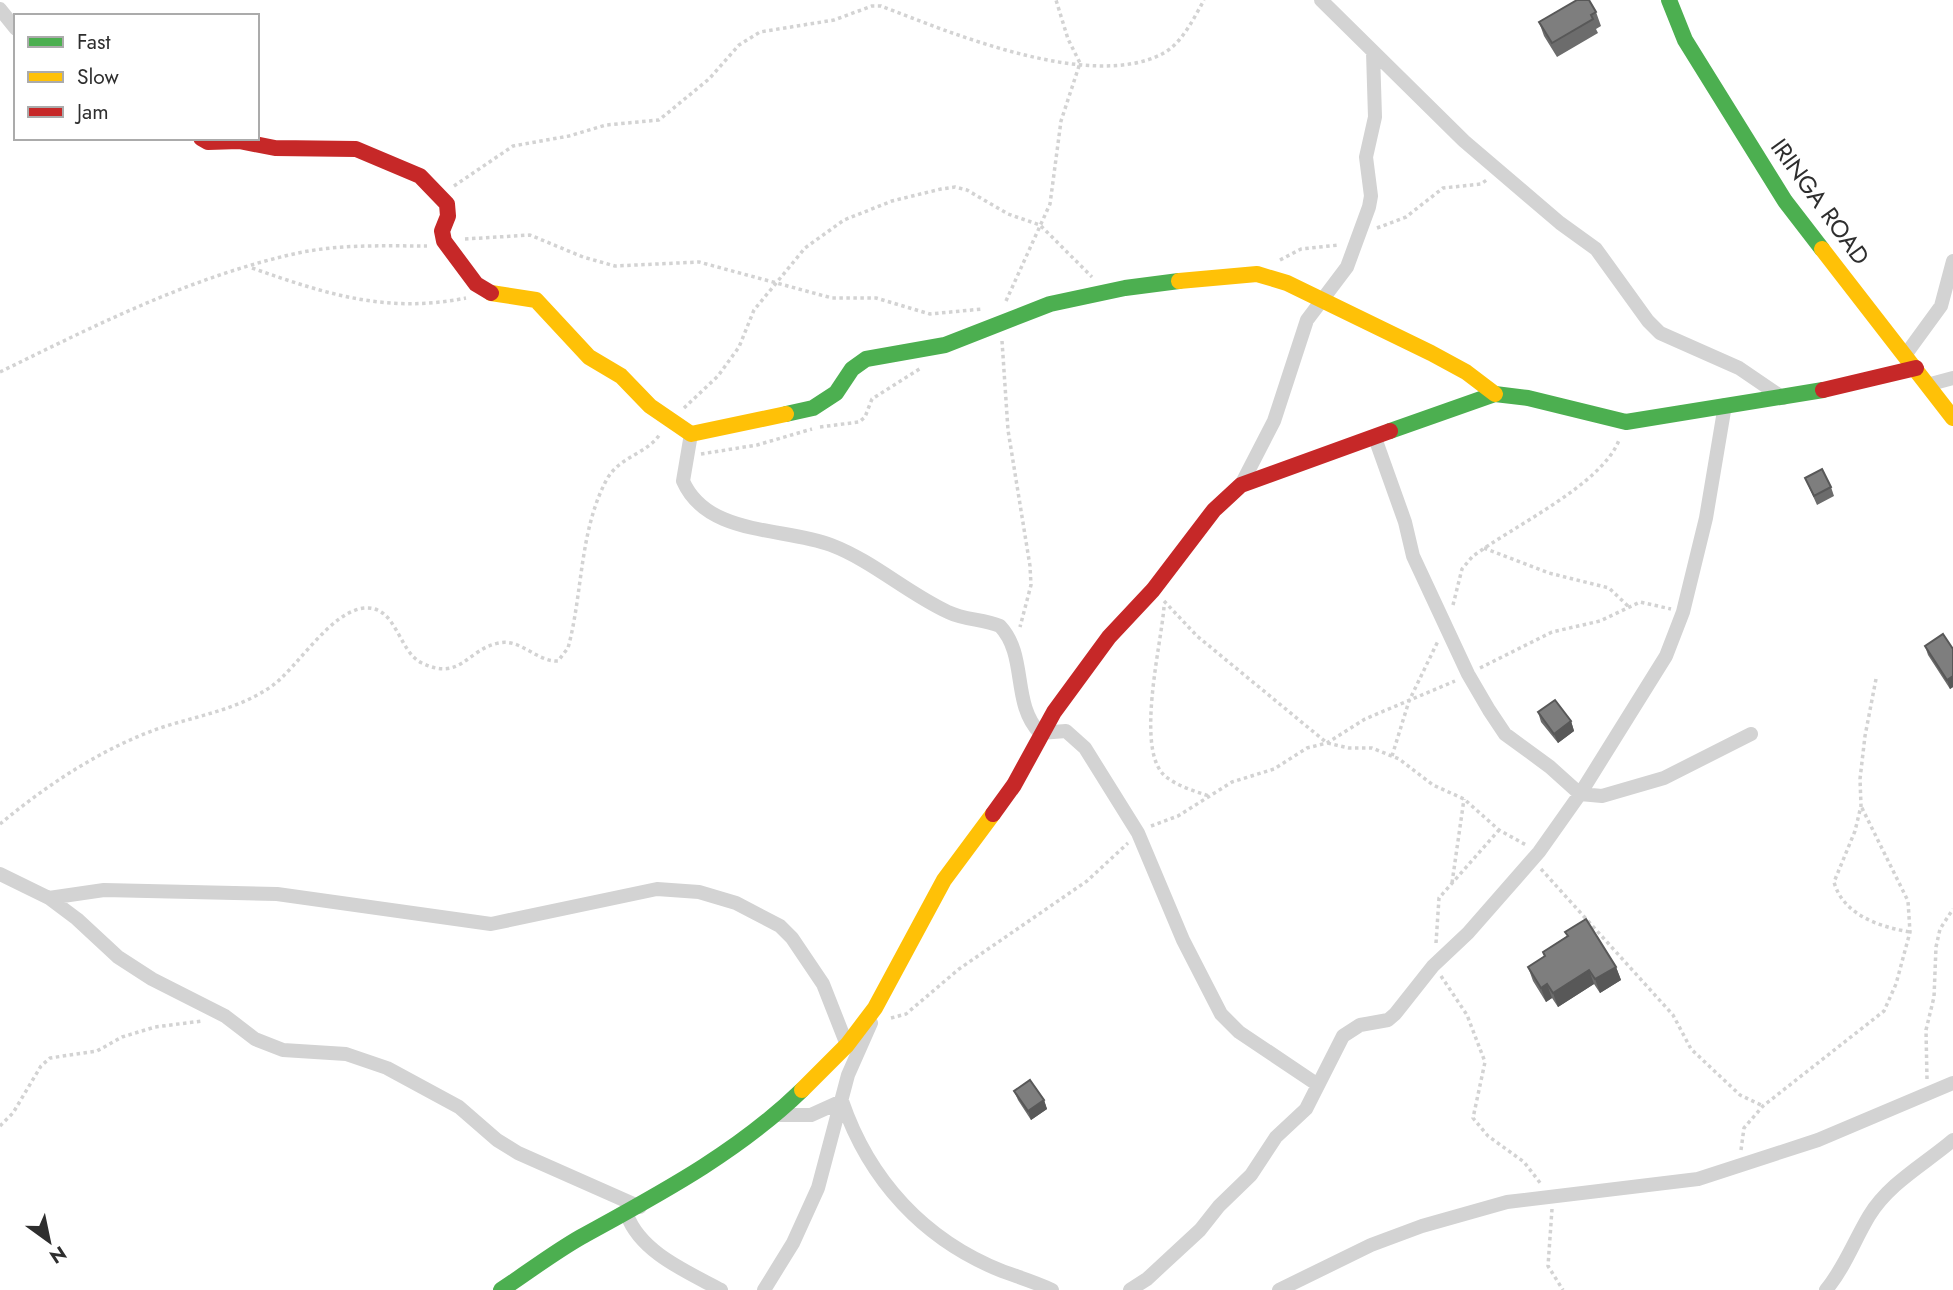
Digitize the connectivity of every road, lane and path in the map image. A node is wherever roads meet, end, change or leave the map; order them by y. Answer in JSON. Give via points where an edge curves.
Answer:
{"nodes":[{"id":1,"x":1056,"y":0,"type":"edge"},
{"id":2,"x":1204,"y":0,"type":"edge"},
{"id":3,"x":1321,"y":0,"type":"edge"},
{"id":4,"x":1669,"y":0,"type":"edge"},
{"id":5,"x":0,"y":9,"type":"edge"},
{"id":6,"x":14,"y":26,"type":"edge"},
{"id":7,"x":1373,"y":52,"type":"junction"},
{"id":8,"x":1080,"y":64,"type":"junction"},
{"id":9,"x":204,"y":140,"type":"edge"},
{"id":10,"x":1494,"y":167,"type":"junction"},
{"id":11,"x":441,"y":196,"type":"junction"},
{"id":12,"x":1040,"y":225,"type":"junction"},
{"id":13,"x":1357,"y":242,"type":"junction"},
{"id":14,"x":446,"y":245,"type":"junction"},
{"id":15,"x":1953,"y":261,"type":"edge"},
{"id":16,"x":250,"y":267,"type":"junction"},
{"id":17,"x":1257,"y":274,"type":"junction"},
{"id":18,"x":777,"y":284,"type":"junction"},
{"id":19,"x":1104,"y":292,"type":"junction"},
{"id":20,"x":490,"y":293,"type":"junction"},
{"id":21,"x":1321,"y":300,"type":"junction"},
{"id":22,"x":1012,"y":304,"type":"dead end"},
{"id":23,"x":984,"y":309,"type":"dead end"},
{"id":24,"x":1001,"y":321,"type":"junction"},
{"id":25,"x":1906,"y":354,"type":"junction"},
{"id":26,"x":1916,"y":368,"type":"junction"},
{"id":27,"x":0,"y":372,"type":"edge"},
{"id":28,"x":1953,"y":378,"type":"edge"},
{"id":29,"x":1927,"y":385,"type":"junction"},
{"id":30,"x":1495,"y":394,"type":"junction"},
{"id":31,"x":1783,"y":398,"type":"junction"},
{"id":32,"x":1725,"y":405,"type":"junction"},
{"id":33,"x":1953,"y":418,"type":"edge"},
{"id":34,"x":669,"y":420,"type":"junction"},
{"id":35,"x":1626,"y":422,"type":"junction"},
{"id":36,"x":691,"y":435,"type":"junction"},
{"id":37,"x":1375,"y":438,"type":"junction"},
{"id":38,"x":1241,"y":485,"type":"junction"},
{"id":39,"x":1484,"y":548,"type":"junction"},
{"id":40,"x":1159,"y":596,"type":"junction"},
{"id":41,"x":1629,"y":607,"type":"junction"},
{"id":42,"x":1683,"y":612,"type":"junction"},
{"id":43,"x":1445,"y":624,"type":"junction"},
{"id":44,"x":1014,"y":649,"type":"junction"},
{"id":45,"x":1468,"y":674,"type":"junction"},
{"id":46,"x":1876,"y":679,"type":"dead end"},
{"id":47,"x":1409,"y":701,"type":"junction"},
{"id":48,"x":1040,"y":733,"type":"junction"},
{"id":49,"x":1751,"y":734,"type":"dead end"},
{"id":50,"x":1327,"y":743,"type":"junction"},
{"id":51,"x":1392,"y":756,"type":"junction"},
{"id":52,"x":1580,"y":794,"type":"junction"},
{"id":53,"x":1209,"y":796,"type":"junction"},
{"id":54,"x":1464,"y":799,"type":"junction"},
{"id":55,"x":1861,"y":806,"type":"junction"},
{"id":56,"x":0,"y":824,"type":"edge"},
{"id":57,"x":1499,"y":830,"type":"junction"},
{"id":58,"x":1138,"y":832,"type":"junction"},
{"id":59,"x":1535,"y":856,"type":"junction"},
{"id":60,"x":0,"y":874,"type":"edge"},
{"id":61,"x":1451,"y":886,"type":"junction"},
{"id":62,"x":49,"y":898,"type":"junction"},
{"id":63,"x":1953,"y":909,"type":"edge"},
{"id":64,"x":1910,"y":932,"type":"junction"},
{"id":65,"x":1433,"y":966,"type":"junction"},
{"id":66,"x":225,"y":1016,"type":"junction"},
{"id":67,"x":873,"y":1016,"type":"junction"},
{"id":68,"x":847,"y":1045,"type":"junction"},
{"id":69,"x":1953,"y":1083,"type":"edge"},
{"id":70,"x":1318,"y":1085,"type":"junction"},
{"id":71,"x":1928,"y":1092,"type":"junction"},
{"id":72,"x":842,"y":1101,"type":"junction"},
{"id":73,"x":1763,"y":1106,"type":"junction"},
{"id":74,"x":776,"y":1115,"type":"junction"},
{"id":75,"x":0,"y":1126,"type":"edge"},
{"id":76,"x":1953,"y":1140,"type":"edge"},
{"id":77,"x":1743,"y":1166,"type":"junction"},
{"id":78,"x":1552,"y":1199,"type":"junction"},
{"id":79,"x":634,"y":1211,"type":"junction"},
{"id":80,"x":501,"y":1290,"type":"edge"},
{"id":81,"x":721,"y":1290,"type":"edge"},
{"id":82,"x":764,"y":1290,"type":"edge"},
{"id":83,"x":1052,"y":1290,"type":"edge"},
{"id":84,"x":1130,"y":1290,"type":"edge"},
{"id":85,"x":1279,"y":1290,"type":"edge"},
{"id":86,"x":1563,"y":1290,"type":"edge"},
{"id":87,"x":1826,"y":1290,"type":"edge"}],
"edges":[{"from":1,"to":8,"type":"path"},
{"from":2,"to":8,"type":"path","via":[[1185,31],[1163,54],[1124,65]]},
{"from":3,"to":7,"type":"street"},
{"from":4,"to":25,"type":"main road","name":"IRINGA ROAD","via":[[1685,40],[1785,201]]},
{"from":5,"to":6,"type":"street"},
{"from":7,"to":10,"type":"street"},
{"from":7,"to":13,"type":"street","via":[[1375,117],[1366,157],[1371,196]]},
{"from":8,"to":11,"type":"path","via":[[1018,54],[872,6],[834,20],[760,32],[739,45],[709,79],[659,120],[607,125],[513,145]]},
{"from":8,"to":12,"type":"path","via":[[1061,121],[1054,188]]},
{"from":9,"to":11,"type":"main road","via":[[275,148],[363,150],[420,176]]},
{"from":10,"to":13,"type":"path","via":[[1486,181],[1443,188],[1406,217]]},
{"from":10,"to":31,"type":"street","via":[[1604,257],[1660,333],[1726,361]]},
{"from":11,"to":14,"type":"main road","via":[[449,209],[442,231]]},
{"from":12,"to":18,"type":"path","via":[[1007,214],[967,190],[941,189],[844,220],[805,248]]},
{"from":12,"to":19,"type":"path"},
{"from":12,"to":22,"type":"path","via":[[1004,305]]},
{"from":13,"to":17,"type":"path","via":[[1301,249]]},
{"from":13,"to":21,"type":"street","via":[[1347,267]]},
{"from":14,"to":16,"type":"path","via":[[313,251]]},
{"from":14,"to":18,"type":"path","via":[[491,235],[530,236],[615,266],[699,262]]},
{"from":14,"to":20,"type":"main road","via":[[475,284]]},
{"from":15,"to":25,"type":"street","via":[[1941,306]]},
{"from":16,"to":20,"type":"path","via":[[373,304],[440,303]]},
{"from":16,"to":27,"type":"path","via":[[145,301]]},
{"from":17,"to":19,"type":"main road","via":[[1187,278]]},
{"from":17,"to":21,"type":"main road"},
{"from":18,"to":23,"type":"path","via":[[842,300],[876,298],[929,314]]},
{"from":18,"to":34,"type":"path","via":[[754,310],[739,347],[718,376]]},
{"from":19,"to":24,"type":"main road"},
{"from":20,"to":34,"type":"main road","via":[[536,300],[589,357],[621,376]]},
{"from":21,"to":30,"type":"main road","via":[[1466,372]]},
{"from":21,"to":38,"type":"street","via":[[1307,320],[1274,421]]},
{"from":24,"to":36,"type":"main road","via":[[945,345],[866,359],[852,369],[836,393],[813,408]]},
{"from":24,"to":44,"type":"path","via":[[1002,381],[1030,566],[1028,603]]},
{"from":25,"to":26,"type":"main road","name":"IRINGA ROAD"},
{"from":26,"to":29,"type":"main road","name":"IRINGA ROAD"},
{"from":26,"to":31,"type":"main road"},
{"from":28,"to":29,"type":"street"},
{"from":29,"to":33,"type":"main road","name":"IRINGA ROAD"},
{"from":30,"to":35,"type":"main road","via":[[1535,398]]},
{"from":30,"to":37,"type":"main road"},
{"from":31,"to":32,"type":"main road"},
{"from":32,"to":35,"type":"main road"},
{"from":32,"to":42,"type":"street","via":[[1706,518]]},
{"from":34,"to":36,"type":"main road"},
{"from":34,"to":56,"type":"path","via":[[658,438],[623,461],[607,480],[587,537],[568,648],[558,661],[499,642],[457,667],[432,667],[413,657],[390,620],[378,610],[363,608],[345,615],[273,685],[209,716],[123,744],[39,792]]},
{"from":35,"to":39,"type":"path","via":[[1606,464]]},
{"from":36,"to":44,"type":"street","via":[[683,481],[695,499],[738,524],[831,545],[949,613],[1000,626]]},
{"from":37,"to":38,"type":"main road"},
{"from":37,"to":43,"type":"street","via":[[1413,556]]},
{"from":38,"to":40,"type":"main road","via":[[1214,510]]},
{"from":39,"to":41,"type":"path","via":[[1549,573],[1609,588]]},
{"from":39,"to":43,"type":"path","via":[[1462,569]]},
{"from":40,"to":48,"type":"main road","via":[[1109,637]]},
{"from":40,"to":50,"type":"path","via":[[1197,636]]},
{"from":40,"to":53,"type":"path","via":[[1151,752],[1164,775]]},
{"from":41,"to":42,"type":"path","via":[[1647,602]]},
{"from":41,"to":45,"type":"path","via":[[1600,621],[1552,632]]},
{"from":42,"to":52,"type":"street","via":[[1666,656]]},
{"from":43,"to":45,"type":"street"},
{"from":43,"to":47,"type":"path"},
{"from":44,"to":48,"type":"street","via":[[1023,703]]},
{"from":45,"to":47,"type":"path"},
{"from":45,"to":52,"type":"street","via":[[1505,734]]},
{"from":46,"to":55,"type":"path","via":[[1864,736]]},
{"from":47,"to":50,"type":"path","via":[[1365,719]]},
{"from":47,"to":51,"type":"path"},
{"from":48,"to":58,"type":"street","via":[[1066,731],[1078,740]]},
{"from":48,"to":67,"type":"main road","via":[[1014,785],[944,880]]},
{"from":49,"to":52,"type":"street","via":[[1664,778],[1602,796]]},
{"from":50,"to":51,"type":"path","via":[[1372,748]]},
{"from":50,"to":53,"type":"path","via":[[1307,748],[1274,769],[1247,775]]},
{"from":51,"to":54,"type":"path","via":[[1433,785]]},
{"from":52,"to":59,"type":"street"},
{"from":53,"to":58,"type":"path","via":[[1178,816]]},
{"from":54,"to":57,"type":"path"},
{"from":54,"to":61,"type":"path"},
{"from":55,"to":64,"type":"path","via":[[1908,901]]},
{"from":55,"to":64,"type":"path","via":[[1834,882],[1837,891],[1868,920]]},
{"from":57,"to":59,"type":"path"},
{"from":57,"to":61,"type":"path"},
{"from":58,"to":67,"type":"path","via":[[1087,881],[959,969],[906,1014]]},
{"from":58,"to":70,"type":"street","via":[[1220,1014]]},
{"from":59,"to":65,"type":"street"},
{"from":59,"to":73,"type":"path","via":[[1673,1015],[1691,1049],[1740,1095]]},
{"from":60,"to":62,"type":"street"},
{"from":61,"to":65,"type":"path","via":[[1439,898]]},
{"from":62,"to":66,"type":"street","via":[[118,957]]},
{"from":62,"to":68,"type":"street","via":[[104,890],[277,894],[491,924],[657,889],[699,892],[736,903],[792,938],[828,994]]},
{"from":63,"to":71,"type":"path","via":[[1940,929],[1936,947],[1934,997],[1926,1030]]},
{"from":64,"to":73,"type":"path","via":[[1884,1011]]},
{"from":65,"to":70,"type":"street","via":[[1388,1020],[1360,1025],[1343,1037]]},
{"from":65,"to":78,"type":"path","via":[[1467,1015],[1485,1062],[1473,1118],[1488,1136],[1524,1162]]},
{"from":66,"to":75,"type":"path","via":[[155,1027],[97,1051],[50,1058]]},
{"from":66,"to":79,"type":"street","via":[[255,1039],[283,1050],[346,1055],[387,1068],[459,1107],[518,1153]]},
{"from":67,"to":68,"type":"main road"},
{"from":67,"to":72,"type":"street"},
{"from":68,"to":74,"type":"main road"},
{"from":69,"to":71,"type":"street"},
{"from":70,"to":84,"type":"street","via":[[1306,1109],[1276,1137],[1251,1175],[1200,1230]]},
{"from":71,"to":77,"type":"street","via":[[1818,1140]]},
{"from":72,"to":74,"type":"street","via":[[811,1115]]},
{"from":72,"to":82,"type":"street","via":[[818,1188],[793,1243]]},
{"from":72,"to":83,"type":"street","via":[[865,1155],[925,1228],[1001,1270]]},
{"from":73,"to":77,"type":"path","via":[[1744,1128]]},
{"from":74,"to":79,"type":"main road","via":[[719,1158]]},
{"from":76,"to":87,"type":"street","via":[[1886,1195]]},
{"from":77,"to":78,"type":"street","via":[[1698,1180]]},
{"from":78,"to":85,"type":"street","via":[[1507,1202],[1395,1234]]},
{"from":78,"to":86,"type":"path","via":[[1548,1266]]},
{"from":79,"to":80,"type":"main road","via":[[580,1238]]},
{"from":79,"to":81,"type":"street","via":[[640,1239]]}]}
